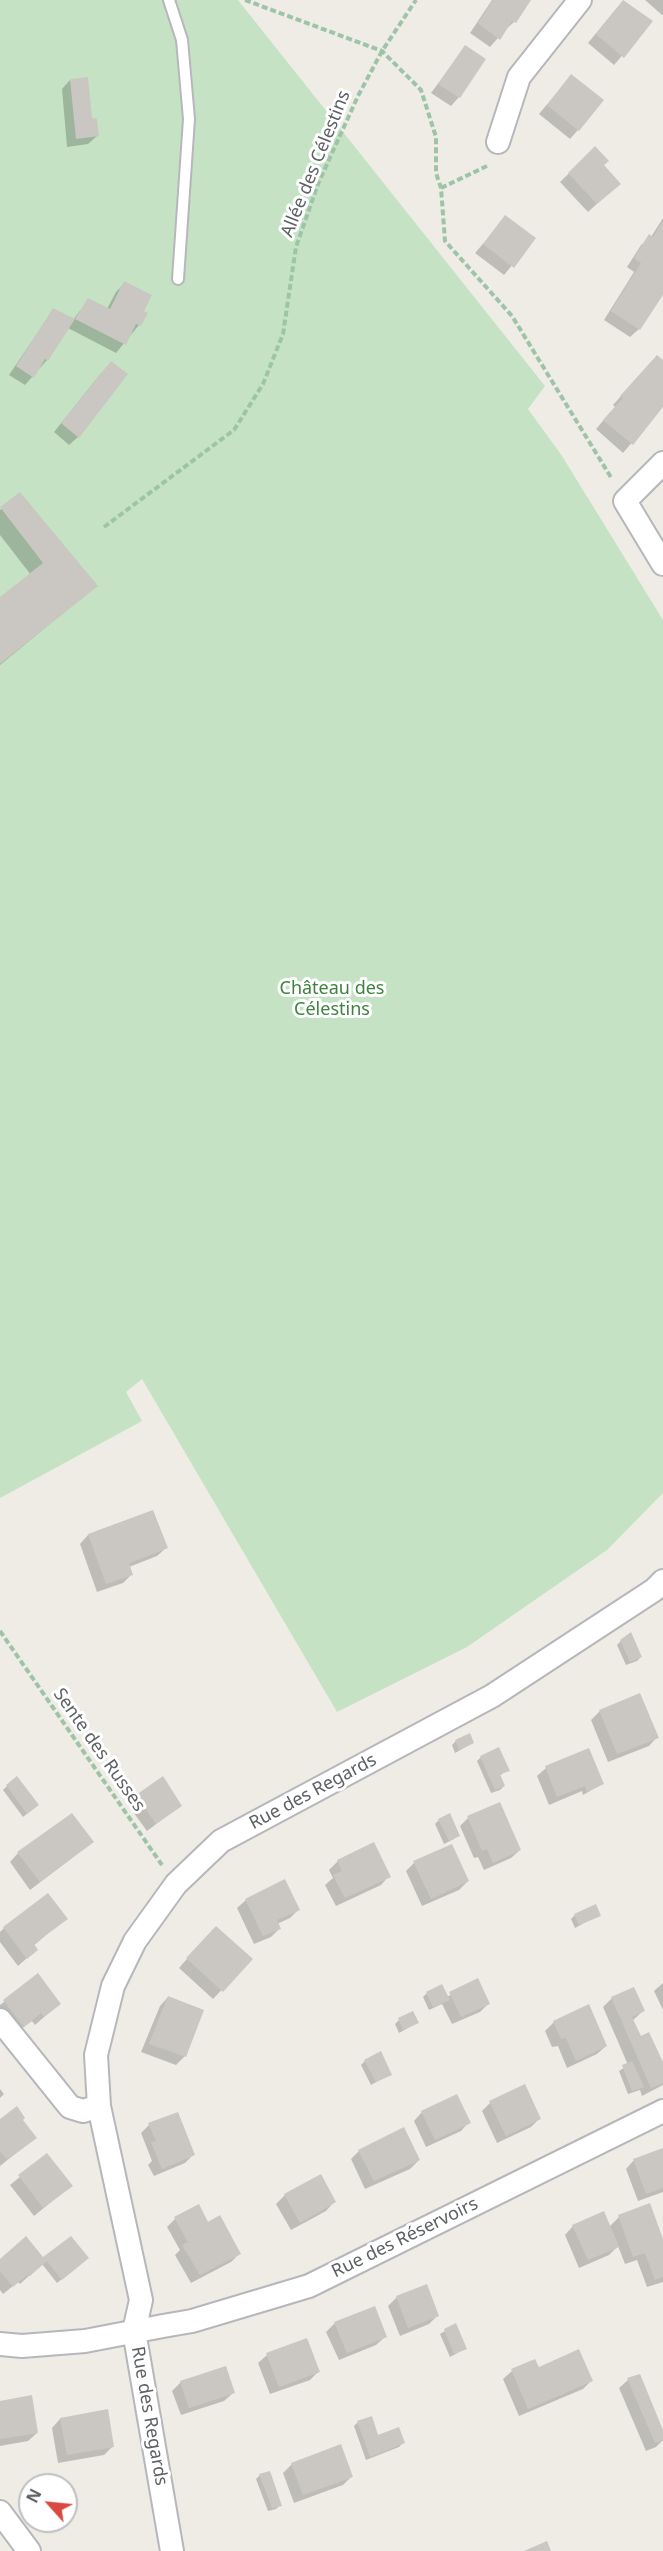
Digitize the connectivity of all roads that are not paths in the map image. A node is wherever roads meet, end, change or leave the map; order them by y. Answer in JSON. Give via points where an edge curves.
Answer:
{"nodes":[{"id":1,"x":170,"y":0,"type":"edge"},
{"id":2,"x":579,"y":0,"type":"edge"},
{"id":3,"x":498,"y":142,"type":"road end"},
{"id":4,"x":178,"y":279,"type":"dead end"},
{"id":5,"x":663,"y":463,"type":"edge"},
{"id":6,"x":663,"y":564,"type":"edge"},
{"id":7,"x":663,"y":1581,"type":"edge"},
{"id":8,"x":0,"y":2020,"type":"edge"},
{"id":9,"x":99,"y":2106,"type":"junction"},
{"id":10,"x":663,"y":2111,"type":"edge"},
{"id":11,"x":134,"y":2331,"type":"junction"},
{"id":12,"x":0,"y":2344,"type":"edge"},
{"id":13,"x":0,"y":2512,"type":"edge"},
{"id":14,"x":29,"y":2551,"type":"edge"},
{"id":15,"x":172,"y":2551,"type":"edge"}],
"edges":[{"from":1,"to":4,"type":"lane","via":[[182,40],[189,119]]},
{"from":2,"to":3,"type":"street","via":[[519,77]]},
{"from":5,"to":6,"type":"street","via":[[625,501]]},
{"from":7,"to":9,"type":"street","name":"Rue des Regards","via":[[492,1696],[221,1841],[176,1884],[135,1941],[114,1986],[96,2055]]},
{"from":8,"to":9,"type":"street","via":[[70,2107],[83,2110]]},
{"from":9,"to":11,"type":"street","name":"Rue des Regards","via":[[141,2300]]},
{"from":10,"to":11,"type":"street","name":"Rue des Réservoirs","via":[[309,2286],[192,2321]]},
{"from":11,"to":12,"type":"street","name":"Rue des Réservoirs","via":[[85,2341]]},
{"from":11,"to":15,"type":"street","name":"Rue des Regards"},
{"from":13,"to":14,"type":"street"}]}
